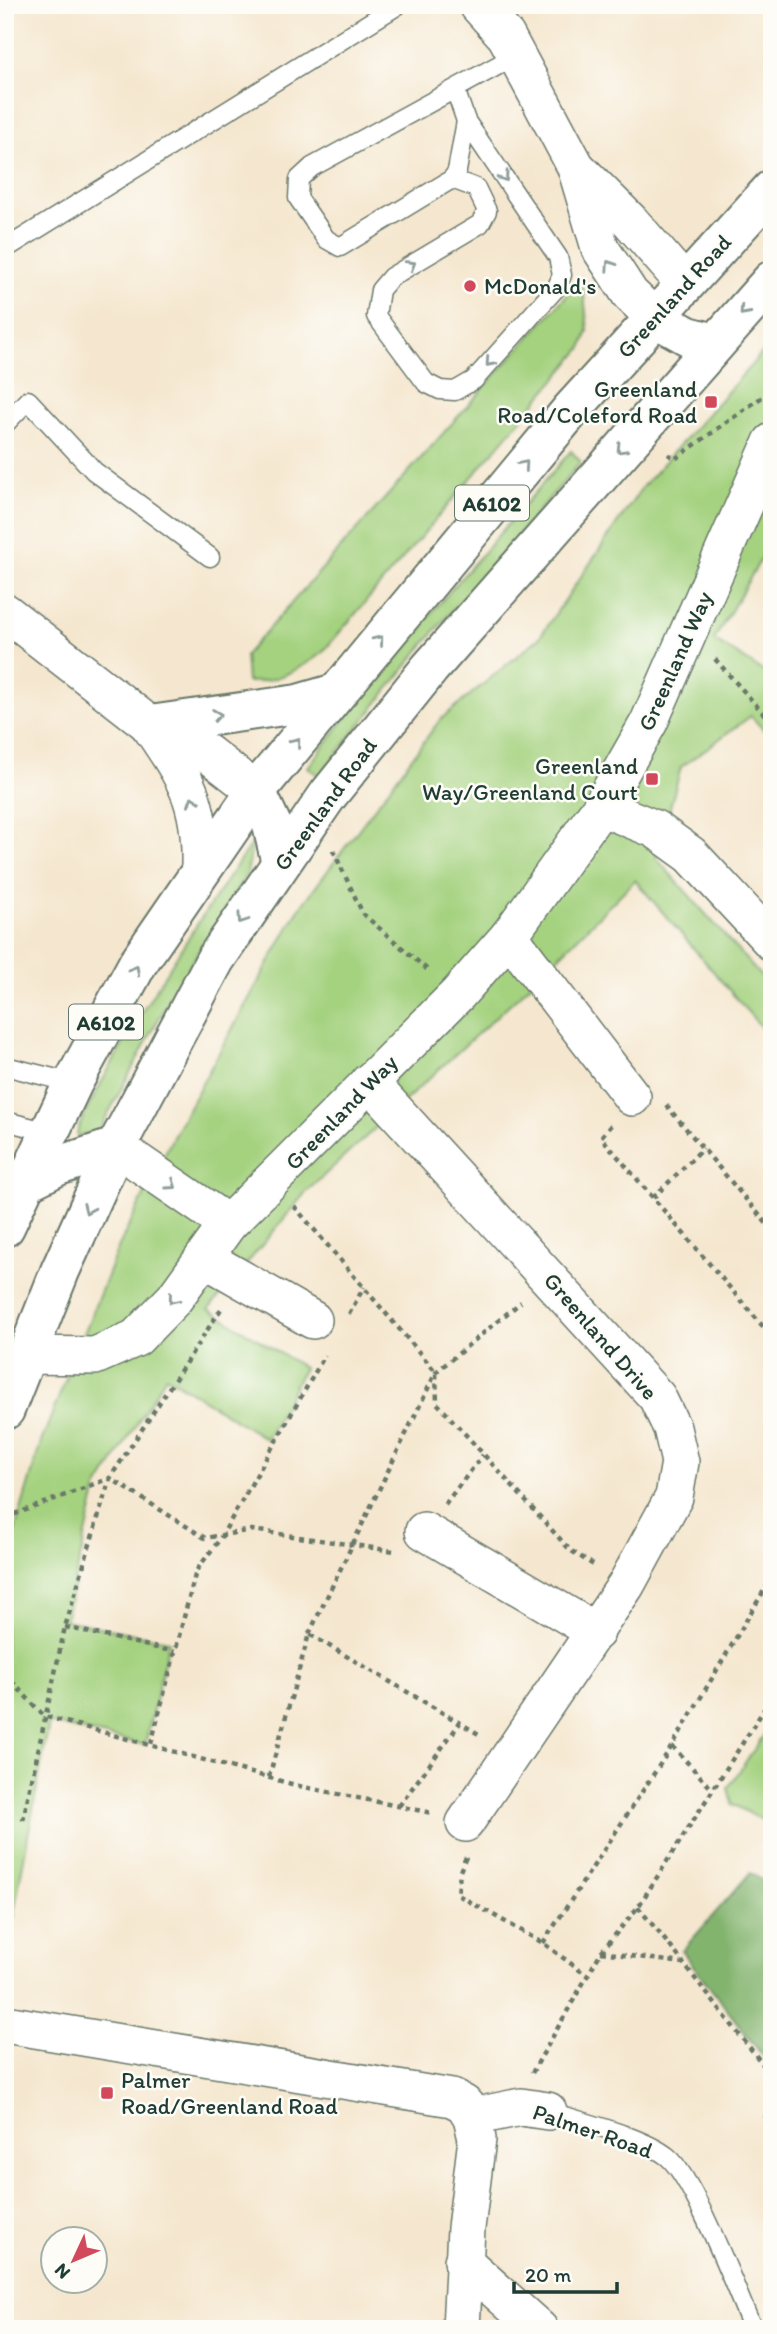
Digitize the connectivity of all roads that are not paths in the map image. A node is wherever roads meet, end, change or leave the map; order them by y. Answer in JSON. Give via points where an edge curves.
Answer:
{"nodes":[{"id":1,"x":398,"y":5,"type":"edge"},
{"id":2,"x":478,"y":5,"type":"edge"},
{"id":3,"x":517,"y":55,"type":"junction"},
{"id":4,"x":455,"y":89,"type":"junction"},
{"id":5,"x":466,"y":121,"type":"junction"},
{"id":6,"x":576,"y":167,"type":"junction"},
{"id":7,"x":445,"y":183,"type":"junction"},
{"id":8,"x":772,"y":189,"type":"edge"},
{"id":9,"x":5,"y":249,"type":"edge"},
{"id":10,"x":772,"y":280,"type":"edge"},
{"id":11,"x":684,"y":283,"type":"junction"},
{"id":12,"x":654,"y":317,"type":"junction"},
{"id":13,"x":716,"y":343,"type":"junction"},
{"id":14,"x":5,"y":425,"type":"edge"},
{"id":15,"x":772,"y":442,"type":"edge"},
{"id":16,"x":210,"y":557,"type":"dead end"},
{"id":17,"x":5,"y":612,"type":"edge"},
{"id":18,"x":335,"y":693,"type":"junction"},
{"id":19,"x":150,"y":725,"type":"junction"},
{"id":20,"x":256,"y":791,"type":"junction"},
{"id":21,"x":601,"y":807,"type":"junction"},
{"id":22,"x":281,"y":863,"type":"junction"},
{"id":23,"x":200,"y":868,"type":"junction"},
{"id":24,"x":509,"y":936,"type":"junction"},
{"id":25,"x":772,"y":942,"type":"edge"},
{"id":26,"x":5,"y":1066,"type":"edge"},
{"id":27,"x":369,"y":1082,"type":"junction"},
{"id":28,"x":73,"y":1083,"type":"junction"},
{"id":29,"x":632,"y":1097,"type":"road end"},
{"id":30,"x":5,"y":1121,"type":"edge"},
{"id":31,"x":49,"y":1132,"type":"junction"},
{"id":32,"x":116,"y":1147,"type":"junction"},
{"id":33,"x":24,"y":1183,"type":"junction"},
{"id":34,"x":228,"y":1224,"type":"junction"},
{"id":35,"x":5,"y":1227,"type":"edge"},
{"id":36,"x":204,"y":1258,"type":"junction"},
{"id":37,"x":329,"y":1330,"type":"road end"},
{"id":38,"x":26,"y":1355,"type":"junction"},
{"id":39,"x":5,"y":1410,"type":"edge"},
{"id":40,"x":424,"y":1531,"type":"road end"},
{"id":41,"x":596,"y":1632,"type":"junction"},
{"id":42,"x":465,"y":1823,"type":"road end"},
{"id":43,"x":5,"y":2024,"type":"edge"},
{"id":44,"x":535,"y":2109,"type":"joint"},
{"id":45,"x":472,"y":2117,"type":"junction"},
{"id":46,"x":463,"y":2261,"type":"junction"},
{"id":47,"x":461,"y":2329,"type":"edge"},
{"id":48,"x":539,"y":2329,"type":"edge"},
{"id":49,"x":753,"y":2329,"type":"edge"}],
"edges":[{"from":1,"to":9,"type":"lane"},
{"from":2,"to":3,"type":"street"},
{"from":3,"to":4,"type":"lane"},
{"from":3,"to":6,"type":"street"},
{"from":4,"to":5,"type":"lane"},
{"from":4,"to":7,"type":"lane","via":[[312,167],[299,179],[298,198],[326,239],[340,247]]},
{"from":5,"to":7,"type":"lane","via":[[457,172]]},
{"from":5,"to":7,"type":"lane","one_way":true,"via":[[558,257],[562,275],[557,287],[474,380],[455,391],[426,383],[376,316],[380,290],[391,277],[480,224],[487,211],[477,188]]},
{"from":6,"to":11,"type":"street"},
{"from":12,"to":6,"type":"street","one_way":true,"via":[[630,294],[600,248]]},
{"from":8,"to":11,"type":"highway","name":"Greenland Road","number":"A6102"},
{"from":10,"to":13,"type":"highway","name":"Greenland Road","number":"A6102","one_way":true},
{"from":11,"to":12,"type":"highway","name":"Greenland Road","number":"A6102"},
{"from":11,"to":13,"type":"highway"},
{"from":12,"to":13,"type":"highway","via":[[688,336]]},
{"from":18,"to":12,"type":"highway","name":"Greenland Road","number":"A6102","one_way":true,"via":[[472,526]]},
{"from":13,"to":22,"type":"highway","name":"Greenland Road","number":"A6102","one_way":true,"via":[[430,668],[328,794]]},
{"from":14,"to":16,"type":"lane","via":[[27,400],[94,471]]},
{"from":15,"to":21,"type":"street","name":"Greenland Way","via":[[649,722]]},
{"from":17,"to":19,"type":"street"},
{"from":19,"to":18,"type":"highway","one_way":true,"via":[[298,704]]},
{"from":20,"to":18,"type":"highway","name":"Greenland Road","number":"A6102","one_way":true},
{"from":19,"to":20,"type":"street","via":[[207,753]]},
{"from":23,"to":19,"type":"street","one_way":true,"via":[[201,833],[195,802]]},
{"from":20,"to":22,"type":"highway","via":[[272,825]]},
{"from":20,"to":23,"type":"highway","name":"Greenland Road","number":"A6102"},
{"from":21,"to":24,"type":"street","name":"Greenland Way"},
{"from":21,"to":25,"type":"street","via":[[655,829],[691,855]]},
{"from":22,"to":32,"type":"highway","name":"Greenland Road","number":"A6102","one_way":true,"via":[[215,960]]},
{"from":28,"to":23,"type":"highway","name":"Greenland Road","number":"A6102","one_way":true,"via":[[138,963]]},
{"from":24,"to":27,"type":"street","name":"Greenland Way"},
{"from":24,"to":29,"type":"street"},
{"from":26,"to":28,"type":"lane"},
{"from":27,"to":34,"type":"street","name":"Greenland Way"},
{"from":27,"to":41,"type":"street","name":"Greenland Drive","via":[[657,1397],[672,1428],[680,1462],[674,1497]]},
{"from":28,"to":31,"type":"highway","name":"Greenland Road","number":"A6102"},
{"from":30,"to":31,"type":"lane"},
{"from":31,"to":33,"type":"highway","name":"Greenland Road","number":"A6102"},
{"from":32,"to":33,"type":"highway"},
{"from":32,"to":34,"type":"street","one_way":true},
{"from":32,"to":38,"type":"highway","name":"Greenland Road","number":"A6102","one_way":true},
{"from":33,"to":35,"type":"highway","name":"Greenland Road","number":"A6102"},
{"from":34,"to":36,"type":"street","name":"Greenland Way"},
{"from":36,"to":37,"type":"street"},
{"from":36,"to":38,"type":"street","name":"Greenland Way","one_way":true,"via":[[174,1299],[136,1338],[95,1356]]},
{"from":38,"to":39,"type":"highway","name":"Greenland Road","number":"A6102"},
{"from":40,"to":41,"type":"street"},
{"from":41,"to":42,"type":"street","name":"Greenland Drive"},
{"from":43,"to":45,"type":"street","via":[[452,2098]]},
{"from":44,"to":45,"type":"street","name":"Palmer Road"},
{"from":44,"to":49,"type":"lane","name":"Palmer Road","via":[[630,2138],[667,2157],[687,2183]]},
{"from":45,"to":46,"type":"street","via":[[477,2139]]},
{"from":46,"to":47,"type":"street"},
{"from":46,"to":48,"type":"street"}]}
